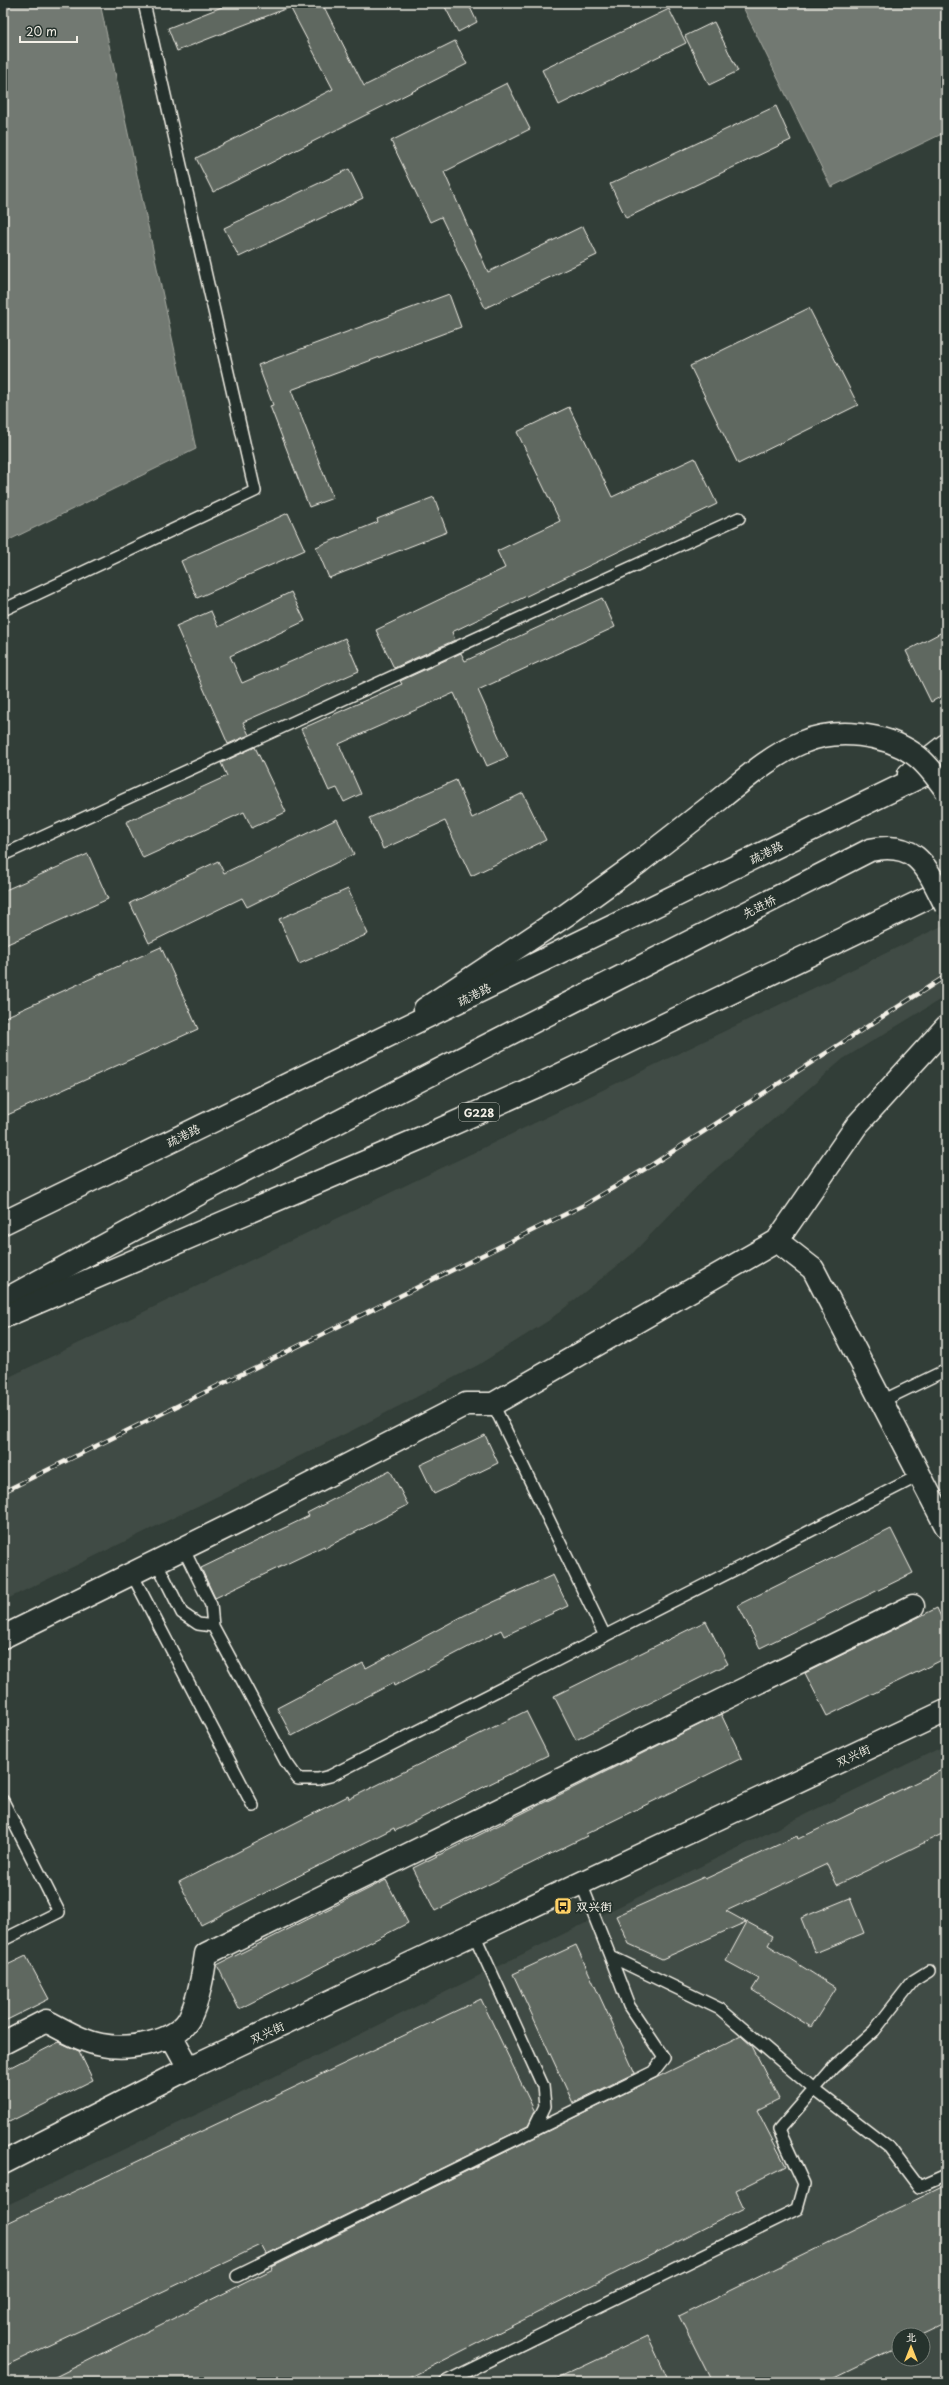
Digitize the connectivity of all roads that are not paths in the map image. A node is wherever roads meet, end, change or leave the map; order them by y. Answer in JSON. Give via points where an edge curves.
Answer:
{"nodes":[{"id":1,"x":144,"y":3,"type":"edge"},
{"id":2,"x":739,"y":518,"type":"dead end"},
{"id":3,"x":3,"y":610,"type":"edge"},
{"id":4,"x":946,"y":745,"type":"edge"},
{"id":5,"x":946,"y":764,"type":"edge"},
{"id":6,"x":946,"y":790,"type":"edge"},
{"id":7,"x":881,"y":796,"type":"junction"},
{"id":8,"x":3,"y":855,"type":"edge"},
{"id":9,"x":946,"y":889,"type":"edge"},
{"id":10,"x":946,"y":906,"type":"edge"},
{"id":11,"x":946,"y":1027,"type":"edge"},
{"id":12,"x":377,"y":1041,"type":"junction"},
{"id":13,"x":3,"y":1223,"type":"edge"},
{"id":14,"x":777,"y":1241,"type":"junction"},
{"id":15,"x":3,"y":1301,"type":"edge"},
{"id":16,"x":3,"y":1317,"type":"edge"},
{"id":17,"x":946,"y":1370,"type":"edge"},
{"id":18,"x":882,"y":1401,"type":"junction"},
{"id":19,"x":493,"y":1404,"type":"junction"},
{"id":20,"x":920,"y":1475,"type":"junction"},
{"id":21,"x":946,"y":1526,"type":"edge"},
{"id":22,"x":183,"y":1548,"type":"junction"},
{"id":23,"x":156,"y":1562,"type":"junction"},
{"id":24,"x":132,"y":1574,"type":"junction"},
{"id":25,"x":913,"y":1606,"type":"dead end"},
{"id":26,"x":213,"y":1626,"type":"junction"},
{"id":27,"x":605,"y":1636,"type":"junction"},
{"id":28,"x":3,"y":1637,"type":"edge"},
{"id":29,"x":946,"y":1710,"type":"edge"},
{"id":30,"x":3,"y":1801,"type":"edge"},
{"id":31,"x":253,"y":1806,"type":"dead end"},
{"id":32,"x":581,"y":1883,"type":"junction"},
{"id":33,"x":474,"y":1934,"type":"junction"},
{"id":34,"x":3,"y":1940,"type":"edge"},
{"id":35,"x":610,"y":1956,"type":"junction"},
{"id":36,"x":929,"y":1971,"type":"dead end"},
{"id":37,"x":172,"y":2036,"type":"junction"},
{"id":38,"x":3,"y":2043,"type":"edge"},
{"id":39,"x":190,"y":2068,"type":"junction"},
{"id":40,"x":814,"y":2090,"type":"junction"},
{"id":41,"x":533,"y":2131,"type":"junction"},
{"id":42,"x":3,"y":2163,"type":"edge"},
{"id":43,"x":946,"y":2175,"type":"edge"},
{"id":44,"x":237,"y":2276,"type":"dead end"},
{"id":45,"x":445,"y":2382,"type":"edge"}],
"edges":[{"from":1,"to":3,"type":"lane","via":[[255,491]]},
{"from":2,"to":8,"type":"lane"},
{"from":4,"to":7,"type":"main road"},
{"from":5,"to":7,"type":"main road","name":"疏港路"},
{"from":6,"to":12,"type":"main road","bridge":true,"via":[[914,754],[892,742],[864,736],[834,734],[804,742],[758,768],[566,915]]},
{"from":7,"to":12,"type":"main road","name":"疏港路"},
{"from":9,"to":16,"type":"main road","number":"G228","via":[[537,1086]]},
{"from":10,"to":15,"type":"main road","name":"先进桥","bridge":true,"via":[[928,870],[918,859],[904,850],[888,847],[870,850],[202,1192]]},
{"from":11,"to":14,"type":"main road","via":[[857,1124]]},
{"from":12,"to":13,"type":"main road","name":"疏港路"},
{"from":14,"to":18,"type":"main road","via":[[813,1269]]},
{"from":14,"to":19,"type":"main road"},
{"from":17,"to":18,"type":"lane"},
{"from":18,"to":20,"type":"main road"},
{"from":19,"to":22,"type":"main road","via":[[466,1404]]},
{"from":19,"to":27,"type":"lane"},
{"from":20,"to":21,"type":"main road"},
{"from":20,"to":27,"type":"lane"},
{"from":22,"to":23,"type":"main road"},
{"from":22,"to":26,"type":"lane","via":[[211,1605]]},
{"from":23,"to":24,"type":"main road"},
{"from":23,"to":26,"type":"lane","via":[[182,1613],[198,1624]]},
{"from":24,"to":28,"type":"main road"},
{"from":24,"to":31,"type":"lane"},
{"from":25,"to":37,"type":"main road","via":[[206,1954],[203,1974],[188,2020]]},
{"from":26,"to":27,"type":"lane","via":[[286,1762],[298,1779],[330,1776]]},
{"from":29,"to":32,"type":"main road","name":"双兴街"},
{"from":30,"to":34,"type":"lane","via":[[59,1912]]},
{"from":32,"to":33,"type":"main road","name":"双兴街"},
{"from":32,"to":35,"type":"lane"},
{"from":33,"to":39,"type":"main road","name":"双兴街"},
{"from":33,"to":41,"type":"lane","via":[[543,2086],[545,2106]]},
{"from":35,"to":40,"type":"lane","via":[[720,2009]]},
{"from":35,"to":41,"type":"lane","via":[[629,2006],[664,2058],[653,2072]]},
{"from":36,"to":40,"type":"lane","via":[[913,1981],[874,2031],[833,2068]]},
{"from":37,"to":38,"type":"main road","via":[[140,2045],[102,2045],[78,2037],[46,2021]]},
{"from":37,"to":39,"type":"main road"},
{"from":39,"to":42,"type":"main road","name":"双兴街"},
{"from":40,"to":43,"type":"lane","via":[[889,2147],[919,2187]]},
{"from":40,"to":45,"type":"lane","via":[[779,2130],[804,2184],[797,2209]]},
{"from":41,"to":44,"type":"lane"}]}
